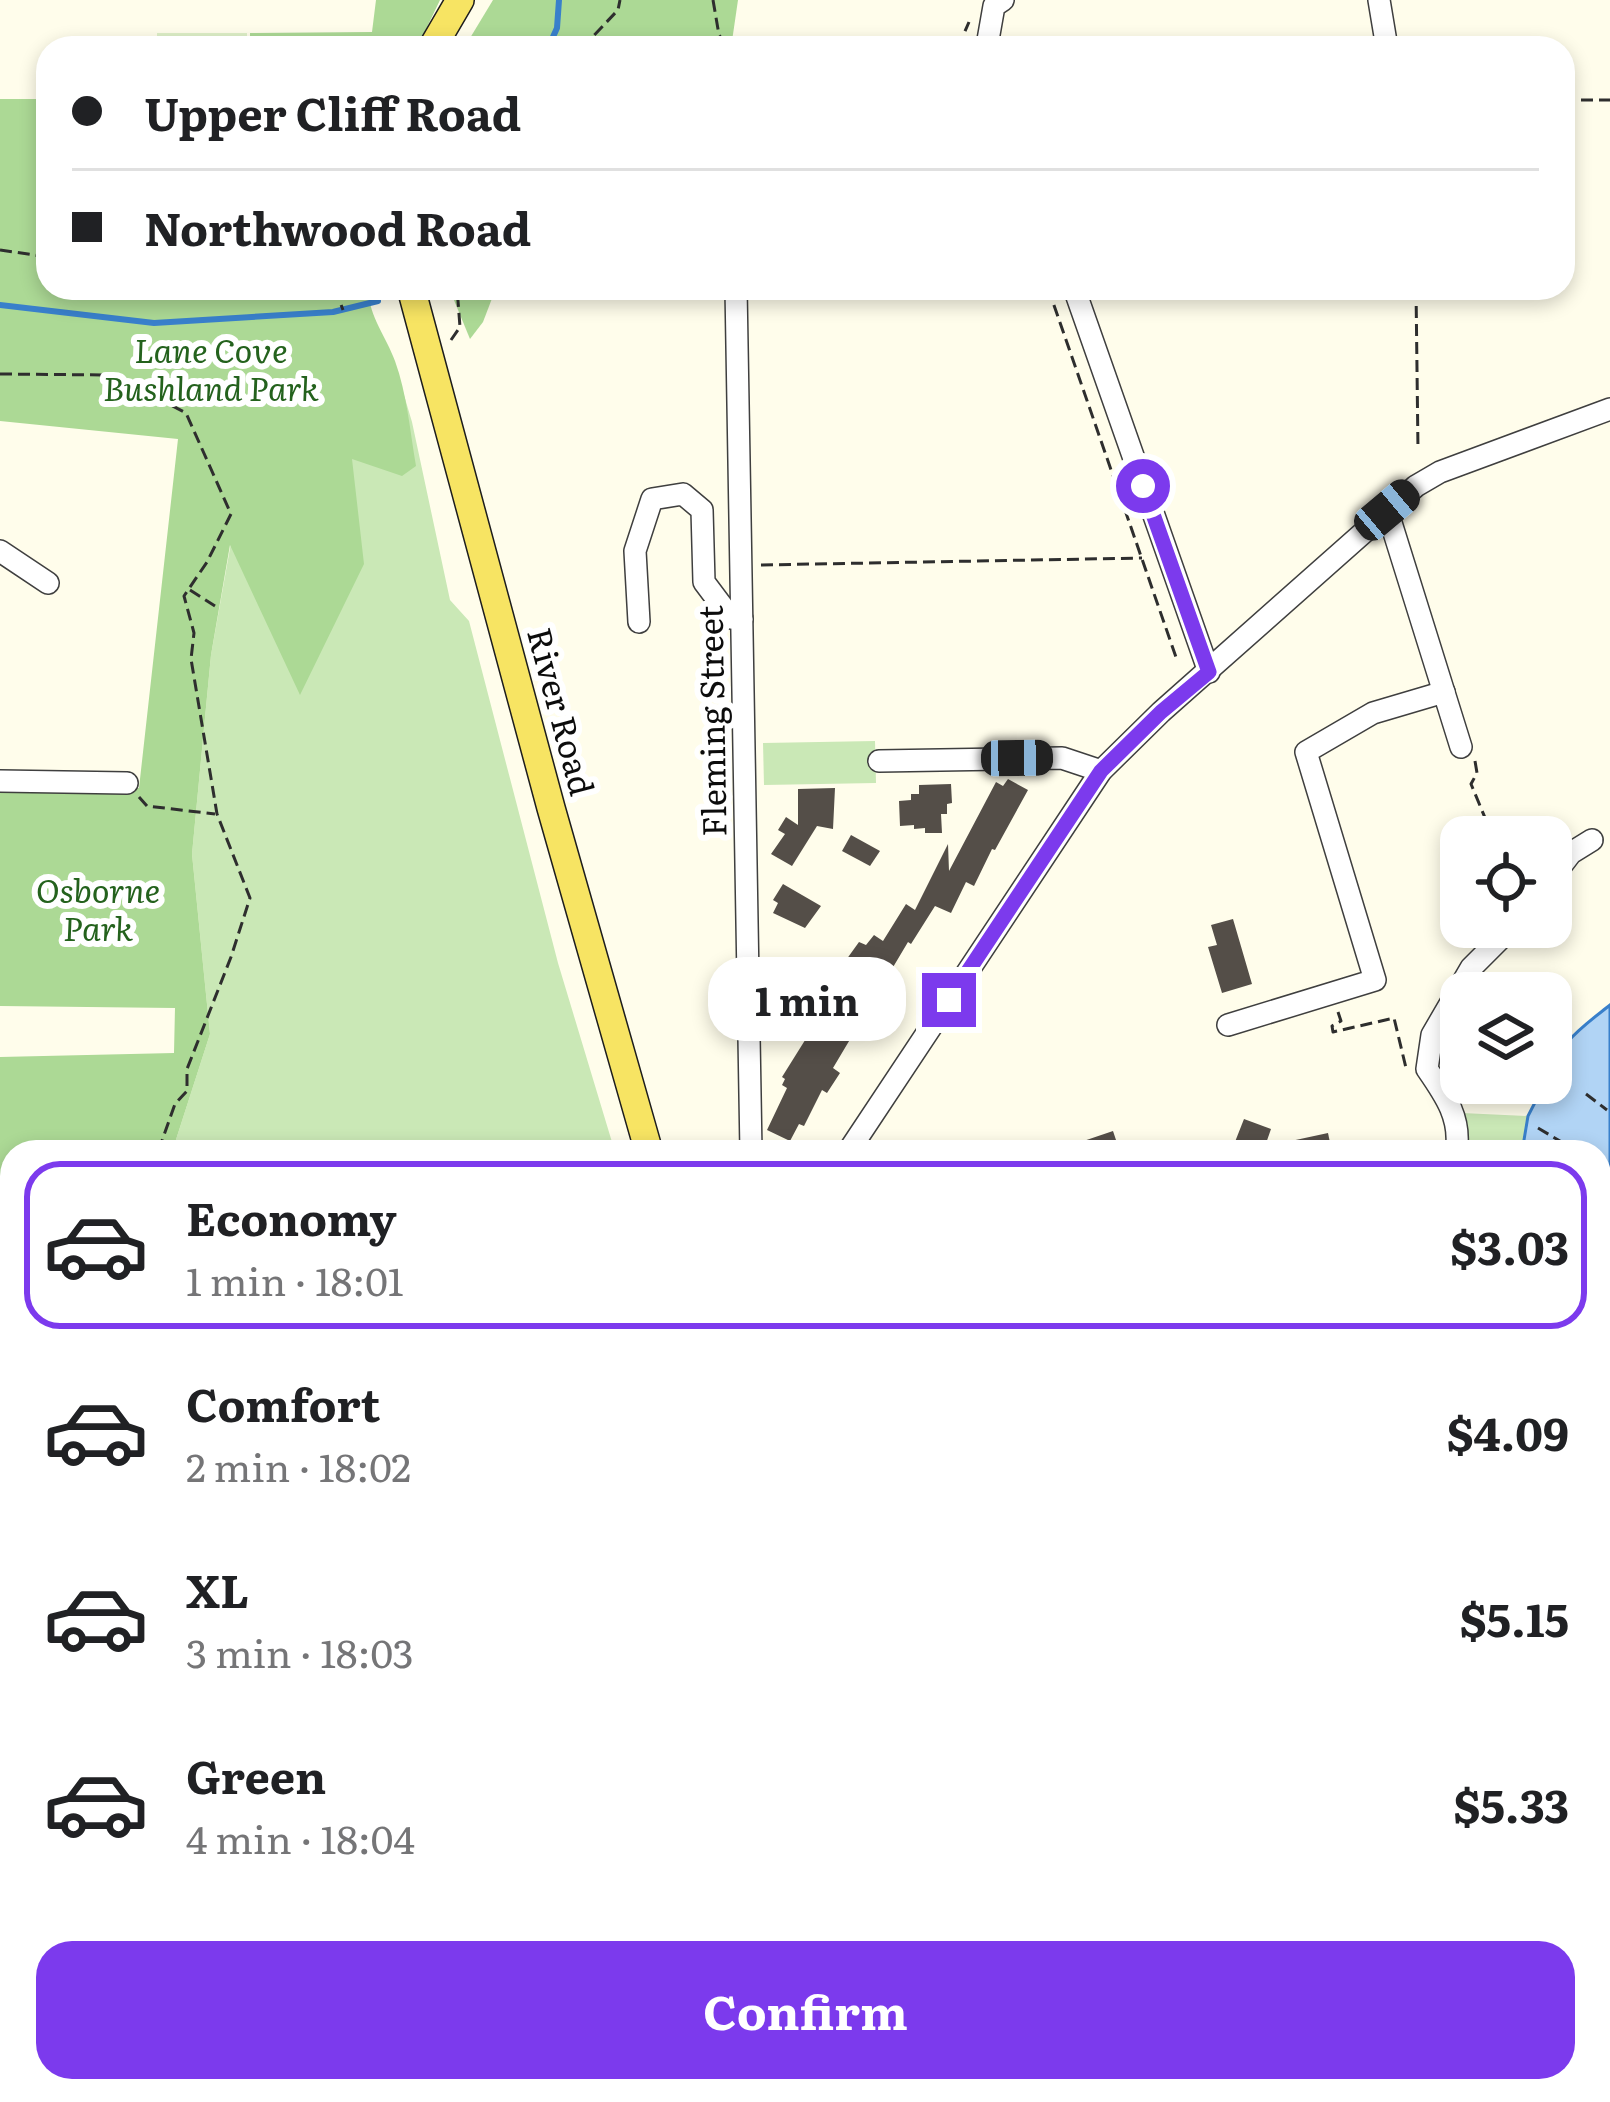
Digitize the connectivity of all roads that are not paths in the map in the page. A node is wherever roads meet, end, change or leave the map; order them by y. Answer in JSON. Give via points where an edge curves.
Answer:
{"nodes":[{"id":1,"x":460,"y":0,"type":"edge"},
{"id":2,"x":1003,"y":0,"type":"edge"},
{"id":3,"x":1378,"y":0,"type":"edge"},
{"id":4,"x":439,"y":36,"type":"edge"},
{"id":5,"x":989,"y":36,"type":"edge"},
{"id":6,"x":1385,"y":36,"type":"edge"},
{"id":7,"x":414,"y":300,"type":"edge"},
{"id":8,"x":736,"y":300,"type":"edge"},
{"id":9,"x":1078,"y":300,"type":"edge"},
{"id":10,"x":1610,"y":409,"type":"edge"},
{"id":11,"x":1387,"y":510,"type":"junction"},
{"id":12,"x":0,"y":551,"type":"edge"},
{"id":13,"x":48,"y":583,"type":"dead end"},
{"id":14,"x":742,"y":619,"type":"junction"},
{"id":15,"x":639,"y":622,"type":"dead end"},
{"id":16,"x":1209,"y":672,"type":"junction"},
{"id":17,"x":1444,"y":692,"type":"junction"},
{"id":18,"x":1461,"y":747,"type":"road end"},
{"id":19,"x":879,"y":761,"type":"dead end"},
{"id":20,"x":1101,"y":771,"type":"junction"},
{"id":21,"x":0,"y":781,"type":"edge"},
{"id":22,"x":127,"y":783,"type":"road end"},
{"id":23,"x":1592,"y":840,"type":"dead end"},
{"id":24,"x":1572,"y":852,"type":"edge"},
{"id":25,"x":1491,"y":948,"type":"edge"},
{"id":26,"x":1228,"y":1024,"type":"dead end"},
{"id":27,"x":646,"y":1140,"type":"edge"},
{"id":28,"x":751,"y":1140,"type":"edge"},
{"id":29,"x":856,"y":1140,"type":"edge"},
{"id":30,"x":1459,"y":1140,"type":"edge"}],
"edges":[{"from":1,"to":4,"type":"main road"},
{"from":2,"to":5,"type":"street","via":[[994,6]]},
{"from":3,"to":6,"type":"street"},
{"from":7,"to":27,"type":"main road","name":"River Road"},
{"from":8,"to":14,"type":"street","name":"Fleming Street"},
{"from":9,"to":16,"type":"street"},
{"from":10,"to":11,"type":"street","via":[[1440,472]]},
{"from":11,"to":16,"type":"street"},
{"from":11,"to":17,"type":"street"},
{"from":12,"to":13,"type":"street"},
{"from":14,"to":15,"type":"street","via":[[731,618],[704,582],[701,510],[683,494],[652,499],[635,551]]},
{"from":14,"to":28,"type":"street","name":"Fleming Street"},
{"from":16,"to":20,"type":"street"},
{"from":17,"to":18,"type":"street"},
{"from":17,"to":26,"type":"street","via":[[1373,713],[1306,752],[1375,980]]},
{"from":19,"to":20,"type":"street","via":[[1062,758]]},
{"from":20,"to":29,"type":"street"},
{"from":21,"to":22,"type":"street"},
{"from":23,"to":24,"type":"street"},
{"from":25,"to":30,"type":"street","via":[[1432,1035],[1427,1069],[1455,1115]]}]}
